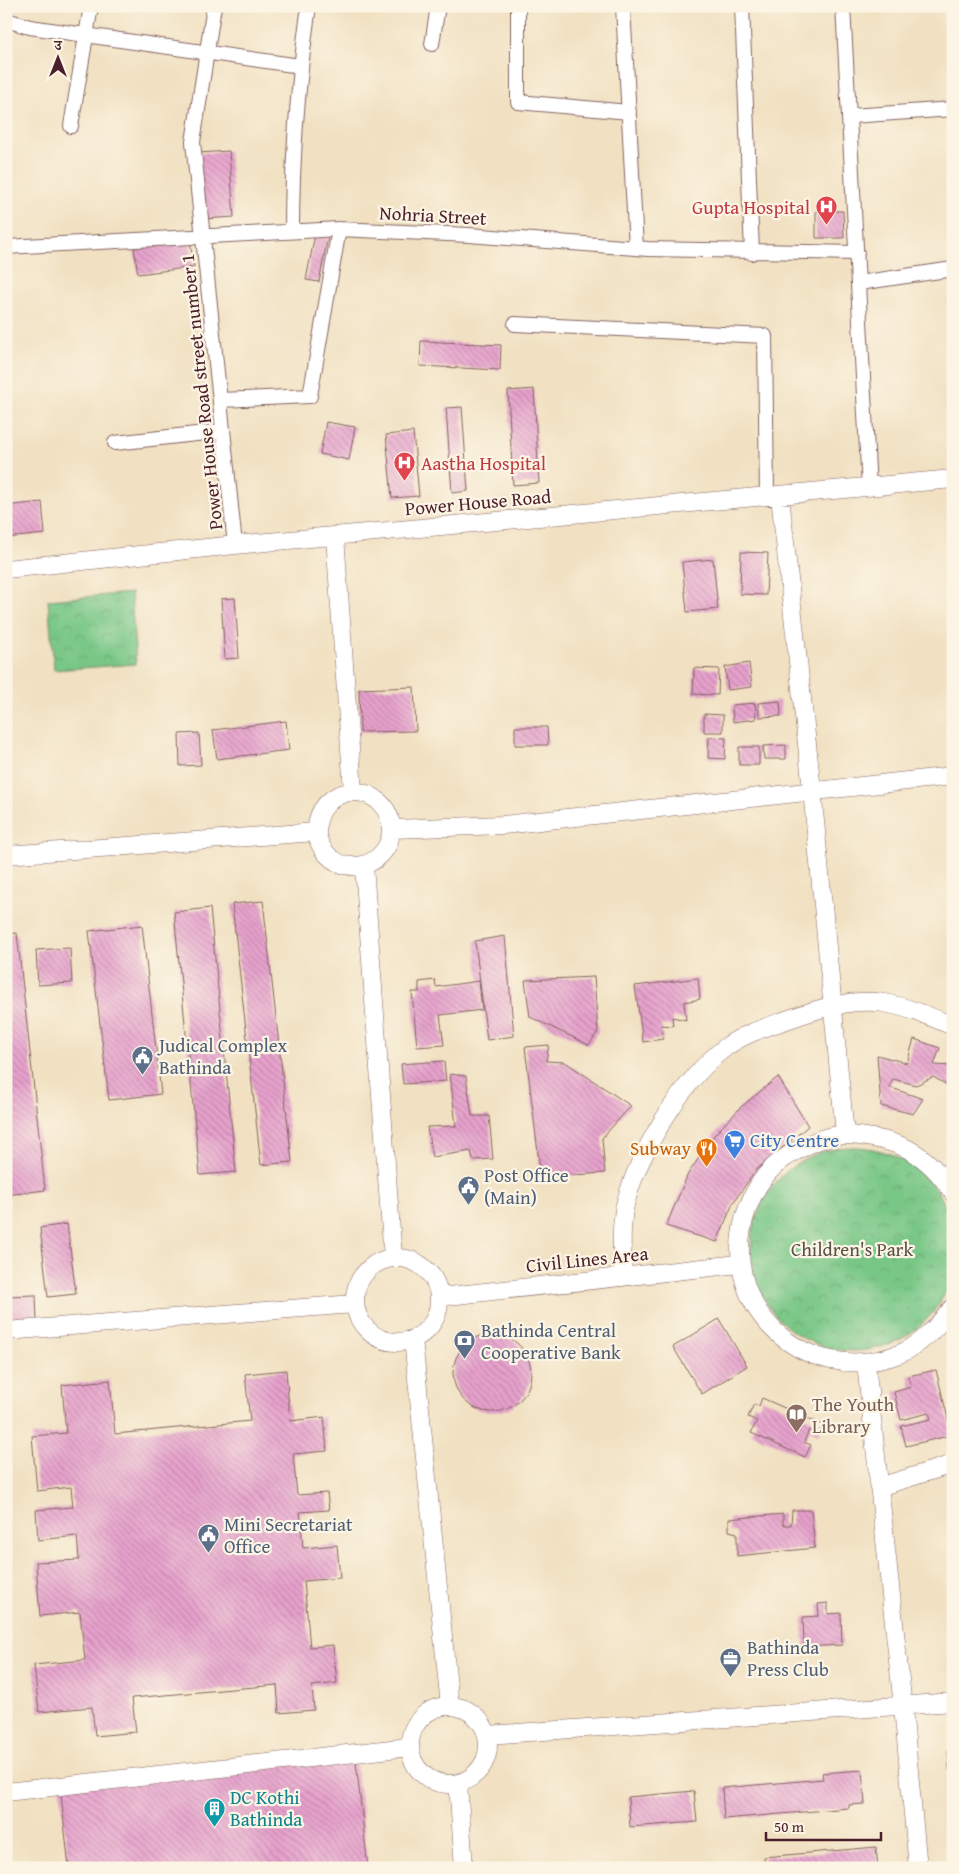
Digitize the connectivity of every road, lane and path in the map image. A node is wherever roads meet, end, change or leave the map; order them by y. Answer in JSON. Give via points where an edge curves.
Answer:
{"nodes":[{"id":1,"x":91,"y":6,"type":"edge"},
{"id":2,"x":214,"y":6,"type":"edge"},
{"id":3,"x":309,"y":6,"type":"edge"},
{"id":4,"x":438,"y":6,"type":"edge"},
{"id":5,"x":518,"y":6,"type":"edge"},
{"id":6,"x":623,"y":6,"type":"edge"},
{"id":7,"x":742,"y":6,"type":"edge"},
{"id":8,"x":843,"y":6,"type":"edge"},
{"id":9,"x":6,"y":20,"type":"edge"},
{"id":10,"x":86,"y":34,"type":"junction"},
{"id":11,"x":432,"y":44,"type":"dead end"},
{"id":12,"x":207,"y":52,"type":"junction"},
{"id":13,"x":300,"y":66,"type":"junction"},
{"id":14,"x":953,"y":109,"type":"edge"},
{"id":15,"x":629,"y":112,"type":"junction"},
{"id":16,"x":850,"y":116,"type":"junction"},
{"id":17,"x":71,"y":126,"type":"dead end"},
{"id":18,"x":339,"y":229,"type":"junction"},
{"id":19,"x":292,"y":231,"type":"junction"},
{"id":20,"x":204,"y":236,"type":"junction"},
{"id":21,"x":6,"y":247,"type":"edge"},
{"id":22,"x":636,"y":248,"type":"junction"},
{"id":23,"x":752,"y":253,"type":"junction"},
{"id":24,"x":857,"y":253,"type":"junction"},
{"id":25,"x":953,"y":269,"type":"edge"},
{"id":26,"x":858,"y":283,"type":"junction"},
{"id":27,"x":515,"y":324,"type":"dead end"},
{"id":28,"x":220,"y":400,"type":"junction"},
{"id":29,"x":224,"y":430,"type":"junction"},
{"id":30,"x":116,"y":442,"type":"dead end"},
{"id":31,"x":953,"y":479,"type":"edge"},
{"id":32,"x":868,"y":488,"type":"junction"},
{"id":33,"x":773,"y":497,"type":"junction"},
{"id":34,"x":335,"y":536,"type":"junction"},
{"id":35,"x":235,"y":544,"type":"junction"},
{"id":36,"x":6,"y":569,"type":"edge"},
{"id":37,"x":953,"y":776,"type":"edge"},
{"id":38,"x":812,"y":790,"type":"junction"},
{"id":39,"x":352,"y":791,"type":"junction"},
{"id":40,"x":393,"y":828,"type":"junction"},
{"id":41,"x":316,"y":832,"type":"junction"},
{"id":42,"x":6,"y":855,"type":"edge"},
{"id":43,"x":364,"y":866,"type":"junction"},
{"id":44,"x":833,"y":1007,"type":"junction"},
{"id":45,"x":953,"y":1026,"type":"edge"},
{"id":46,"x":845,"y":1134,"type":"junction"},
{"id":47,"x":953,"y":1193,"type":"edge"},
{"id":48,"x":393,"y":1258,"type":"junction"},
{"id":49,"x":739,"y":1264,"type":"junction"},
{"id":50,"x":623,"y":1277,"type":"junction"},
{"id":51,"x":439,"y":1297,"type":"junction"},
{"id":52,"x":354,"y":1304,"type":"junction"},
{"id":53,"x":953,"y":1307,"type":"edge"},
{"id":54,"x":6,"y":1331,"type":"edge"},
{"id":55,"x":413,"y":1339,"type":"junction"},
{"id":56,"x":866,"y":1363,"type":"junction"},
{"id":57,"x":953,"y":1464,"type":"edge"},
{"id":58,"x":880,"y":1487,"type":"junction"},
{"id":59,"x":953,"y":1702,"type":"edge"},
{"id":60,"x":450,"y":1706,"type":"junction"},
{"id":61,"x":903,"y":1707,"type":"junction"},
{"id":62,"x":487,"y":1736,"type":"junction"},
{"id":63,"x":409,"y":1746,"type":"junction"},
{"id":64,"x":458,"y":1783,"type":"junction"},
{"id":65,"x":6,"y":1792,"type":"edge"},
{"id":66,"x":464,"y":1868,"type":"edge"},
{"id":67,"x":918,"y":1868,"type":"edge"}],
"edges":[{"from":1,"to":10,"type":"street"},
{"from":2,"to":12,"type":"street","name":"Power House Road street number 1"},
{"from":3,"to":13,"type":"street"},
{"from":4,"to":11,"type":"street"},
{"from":5,"to":15,"type":"street","via":[[518,102]]},
{"from":6,"to":15,"type":"street"},
{"from":7,"to":23,"type":"street"},
{"from":8,"to":16,"type":"street"},
{"from":9,"to":10,"type":"street","via":[[30,27]]},
{"from":10,"to":12,"type":"street"},
{"from":10,"to":17,"type":"street"},
{"from":12,"to":13,"type":"street"},
{"from":12,"to":20,"type":"street","name":"Power House Road street number 1","via":[[193,142]]},
{"from":13,"to":19,"type":"street","via":[[292,164]]},
{"from":14,"to":16,"type":"street"},
{"from":15,"to":22,"type":"street"},
{"from":16,"to":24,"type":"street"},
{"from":18,"to":19,"type":"street","name":"Nohria Street"},
{"from":18,"to":22,"type":"street","name":"Nohria Street"},
{"from":18,"to":28,"type":"street","via":[[310,396]]},
{"from":19,"to":20,"type":"street","name":"Nohria Street"},
{"from":20,"to":21,"type":"street","name":"Nohria Street"},
{"from":20,"to":28,"type":"street","name":"Power House Road street number 1"},
{"from":22,"to":23,"type":"street","name":"Nohria Street"},
{"from":23,"to":24,"type":"street","name":"Nohria Street"},
{"from":24,"to":26,"type":"street"},
{"from":25,"to":26,"type":"street"},
{"from":26,"to":32,"type":"street"},
{"from":27,"to":33,"type":"street","via":[[766,336]]},
{"from":28,"to":29,"type":"street","name":"Power House Road street number 1"},
{"from":29,"to":30,"type":"street"},
{"from":29,"to":35,"type":"street","name":"Power House Road street number 1"},
{"from":31,"to":32,"type":"street","name":"Power House Road"},
{"from":32,"to":33,"type":"street","name":"Power House Road"},
{"from":33,"to":34,"type":"street","name":"Power House Road"},
{"from":33,"to":38,"type":"street"},
{"from":34,"to":35,"type":"street","name":"Power House Road"},
{"from":34,"to":39,"type":"street"},
{"from":35,"to":36,"type":"street","name":"Power House Road"},
{"from":37,"to":38,"type":"street"},
{"from":38,"to":40,"type":"street","via":[[503,825]]},
{"from":38,"to":44,"type":"street"},
{"from":39,"to":40,"type":"street","via":[[374,796],[388,811]]},
{"from":39,"to":41,"type":"street","via":[[334,797],[321,811]]},
{"from":40,"to":43,"type":"street","via":[[388,848],[377,860]]},
{"from":41,"to":42,"type":"street"},
{"from":41,"to":43,"type":"street","via":[[321,848],[337,863],[355,868]]},
{"from":43,"to":48,"type":"street"},
{"from":44,"to":45,"type":"street","via":[[855,1002],[884,1002]]},
{"from":44,"to":46,"type":"street"},
{"from":44,"to":50,"type":"street","via":[[811,1010],[739,1039],[708,1063],[676,1099],[640,1164],[625,1206]]},
{"from":46,"to":47,"type":"street","via":[[880,1137],[913,1151],[941,1174]]},
{"from":46,"to":49,"type":"street","via":[[808,1143],[777,1163],[753,1192],[740,1227]]},
{"from":48,"to":51,"type":"street","via":[[419,1264],[429,1272]]},
{"from":48,"to":52,"type":"street","via":[[380,1261],[360,1278]]},
{"from":49,"to":50,"type":"street","name":"Civil Lines Area"},
{"from":49,"to":56,"type":"street","via":[[750,1298],[770,1327],[797,1349],[831,1361]]},
{"from":50,"to":51,"type":"street","name":"Civil Lines Area"},
{"from":51,"to":55,"type":"street","via":[[433,1322]]},
{"from":52,"to":54,"type":"street"},
{"from":52,"to":55,"type":"street","via":[[365,1328],[375,1336],[387,1341]]},
{"from":53,"to":56,"type":"street","via":[[923,1339],[900,1353]]},
{"from":55,"to":60,"type":"street"},
{"from":56,"to":58,"type":"street"},
{"from":57,"to":58,"type":"street"},
{"from":58,"to":61,"type":"street"},
{"from":59,"to":61,"type":"street"},
{"from":60,"to":62,"type":"street","via":[[473,1714]]},
{"from":60,"to":63,"type":"street","via":[[425,1713],[414,1728]]},
{"from":61,"to":62,"type":"street"},
{"from":61,"to":67,"type":"street"},
{"from":62,"to":64,"type":"street","via":[[485,1760],[478,1771]]},
{"from":63,"to":64,"type":"street","via":[[417,1768],[425,1776],[446,1784]]},
{"from":63,"to":65,"type":"street"},
{"from":64,"to":66,"type":"street"}]}
